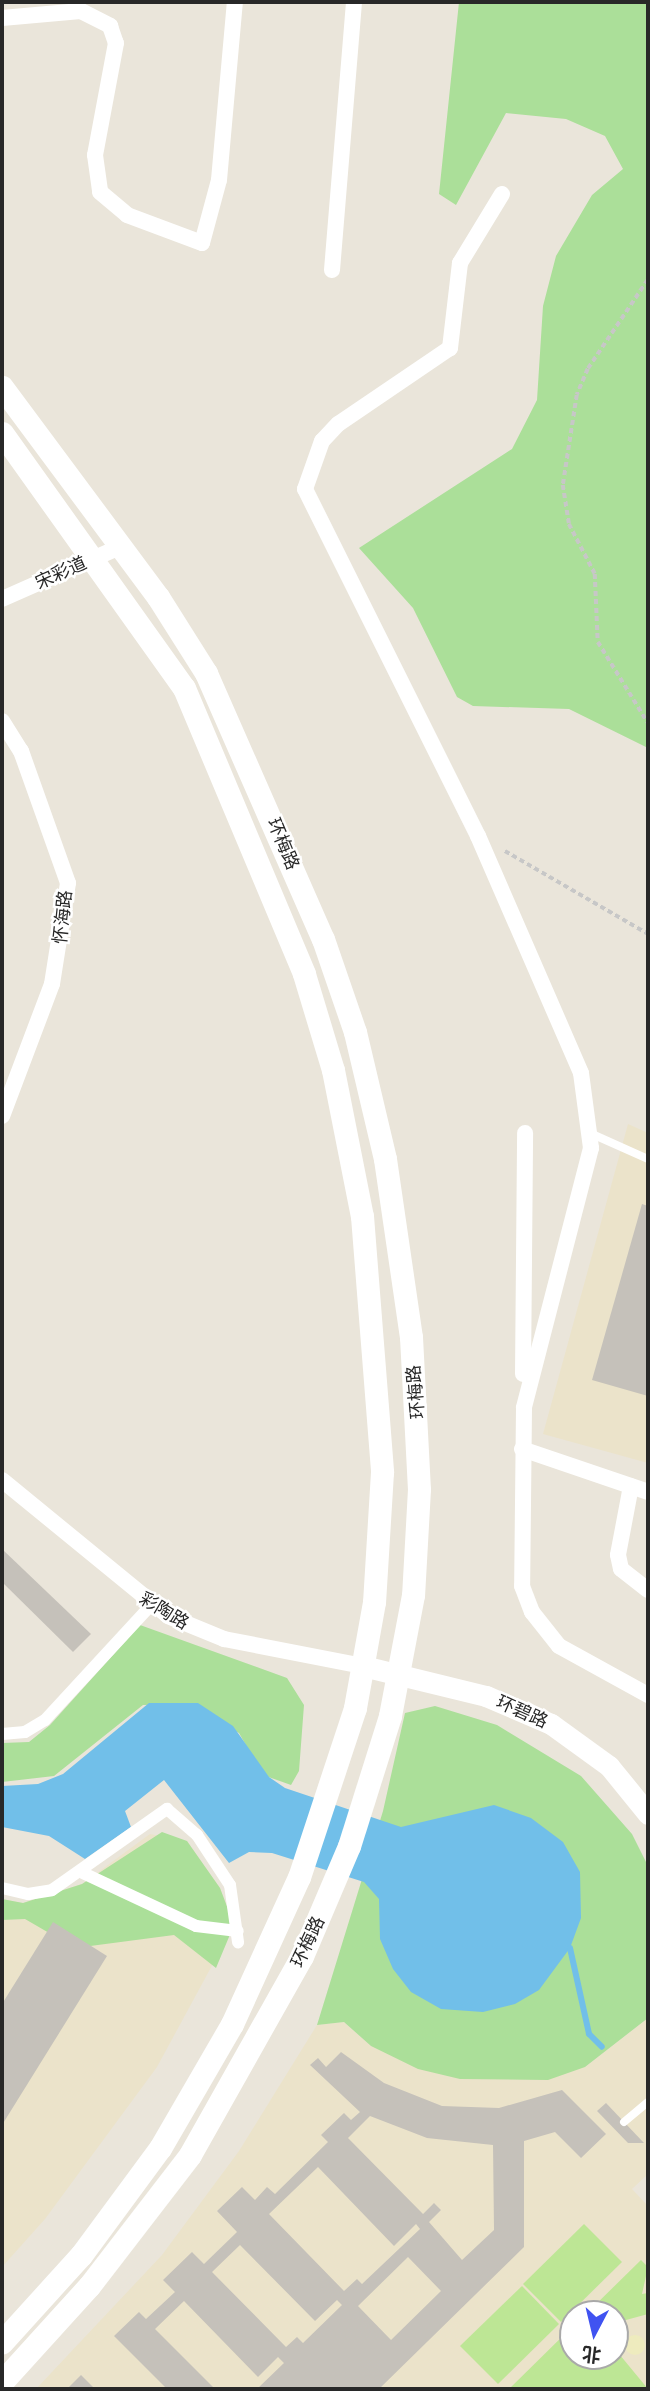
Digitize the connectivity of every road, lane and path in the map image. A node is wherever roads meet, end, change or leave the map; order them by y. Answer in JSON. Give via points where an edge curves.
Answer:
{"nodes":[{"id":1,"x":235,"y":2,"type":"edge"},
{"id":2,"x":354,"y":2,"type":"edge"},
{"id":3,"x":3,"y":22,"type":"edge"},
{"id":4,"x":502,"y":194,"type":"dead end"},
{"id":5,"x":332,"y":270,"type":"dead end"},
{"id":6,"x":648,"y":280,"type":"edge"},
{"id":7,"x":2,"y":387,"type":"edge"},
{"id":8,"x":2,"y":433,"type":"edge"},
{"id":9,"x":120,"y":547,"type":"junction"},
{"id":10,"x":96,"y":557,"type":"junction"},
{"id":11,"x":2,"y":599,"type":"edge"},
{"id":12,"x":2,"y":722,"type":"edge"},
{"id":13,"x":648,"y":723,"type":"edge"},
{"id":14,"x":478,"y":836,"type":"junction"},
{"id":15,"x":648,"y":934,"type":"edge"},
{"id":16,"x":2,"y":1116,"type":"edge"},
{"id":17,"x":525,"y":1133,"type":"dead end"},
{"id":18,"x":592,"y":1135,"type":"junction"},
{"id":19,"x":648,"y":1159,"type":"edge"},
{"id":20,"x":524,"y":1408,"type":"junction"},
{"id":21,"x":522,"y":1450,"type":"junction"},
{"id":22,"x":2,"y":1480,"type":"edge"},
{"id":23,"x":631,"y":1486,"type":"junction"},
{"id":24,"x":648,"y":1492,"type":"edge"},
{"id":25,"x":648,"y":1590,"type":"edge"},
{"id":26,"x":151,"y":1605,"type":"junction"},
{"id":27,"x":363,"y":1666,"type":"junction"},
{"id":28,"x":400,"y":1674,"type":"junction"},
{"id":29,"x":648,"y":1695,"type":"edge"},
{"id":30,"x":2,"y":1734,"type":"edge"},
{"id":31,"x":648,"y":1814,"type":"edge"},
{"id":32,"x":83,"y":1873,"type":"junction"},
{"id":33,"x":2,"y":1888,"type":"edge"},
{"id":34,"x":648,"y":2102,"type":"edge"},
{"id":35,"x":624,"y":2122,"type":"dead end"},
{"id":36,"x":2,"y":2342,"type":"edge"},
{"id":37,"x":2,"y":2382,"type":"edge"}],
"edges":[{"from":1,"to":3,"type":"street","via":[[219,180],[202,243],[127,215],[100,192],[95,155],[115,52],[110,26],[80,11]]},
{"from":2,"to":5,"type":"street"},
{"from":4,"to":14,"type":"street","via":[[460,263],[450,348],[338,424],[323,441],[305,489]]},
{"from":6,"to":13,"type":"path","via":[[588,369],[577,395],[563,485],[569,524],[595,574],[593,630]]},
{"from":7,"to":9,"type":"main road","name":"环梅路"},
{"from":8,"to":10,"type":"main road","name":"环梅路"},
{"from":9,"to":10,"type":"street","name":"宋彩道"},
{"from":9,"to":28,"type":"main road","name":"环梅路","via":[[190,647],[237,737],[327,949],[371,1091],[404,1276],[419,1418],[416,1551]]},
{"from":10,"to":11,"type":"street","name":"宋彩道"},
{"from":10,"to":27,"type":"main road","name":"环梅路","via":[[196,713],[288,930],[333,1070],[362,1216],[382,1409],[380,1538]]},
{"from":12,"to":16,"type":"street","name":"怀海路","via":[[21,751],[68,883],[52,984]]},
{"from":14,"to":15,"type":"path"},
{"from":14,"to":18,"type":"street","via":[[580,1073]]},
{"from":17,"to":20,"type":"street"},
{"from":18,"to":19,"type":"lane"},
{"from":18,"to":20,"type":"street"},
{"from":20,"to":21,"type":"street"},
{"from":21,"to":23,"type":"street"},
{"from":21,"to":29,"type":"street","via":[[521,1574],[532,1612],[574,1658]]},
{"from":22,"to":26,"type":"street","name":"彩陶路"},
{"from":23,"to":24,"type":"street"},
{"from":23,"to":25,"type":"street","via":[[618,1555],[621,1569]]},
{"from":26,"to":27,"type":"street","name":"彩陶路","via":[[224,1639]]},
{"from":26,"to":30,"type":"street","via":[[45,1720],[25,1732]]},
{"from":27,"to":28,"type":"street","name":"环碧路"},
{"from":27,"to":36,"type":"main road","name":"环梅路","via":[[329,1797],[299,1877],[232,2024],[160,2148],[81,2255]]},
{"from":28,"to":31,"type":"street","name":"环碧路","via":[[486,1696],[551,1724],[609,1766]]},
{"from":28,"to":37,"type":"main road","name":"环梅路","via":[[363,1807],[332,1888],[268,2025],[190,2155],[89,2286]]},
{"from":32,"to":32,"type":"street","via":[[167,1809],[216,1860],[237,1907],[238,1937],[196,1926]]},
{"from":32,"to":33,"type":"street","via":[[28,1894]]},
{"from":34,"to":35,"type":"lane"}]}
